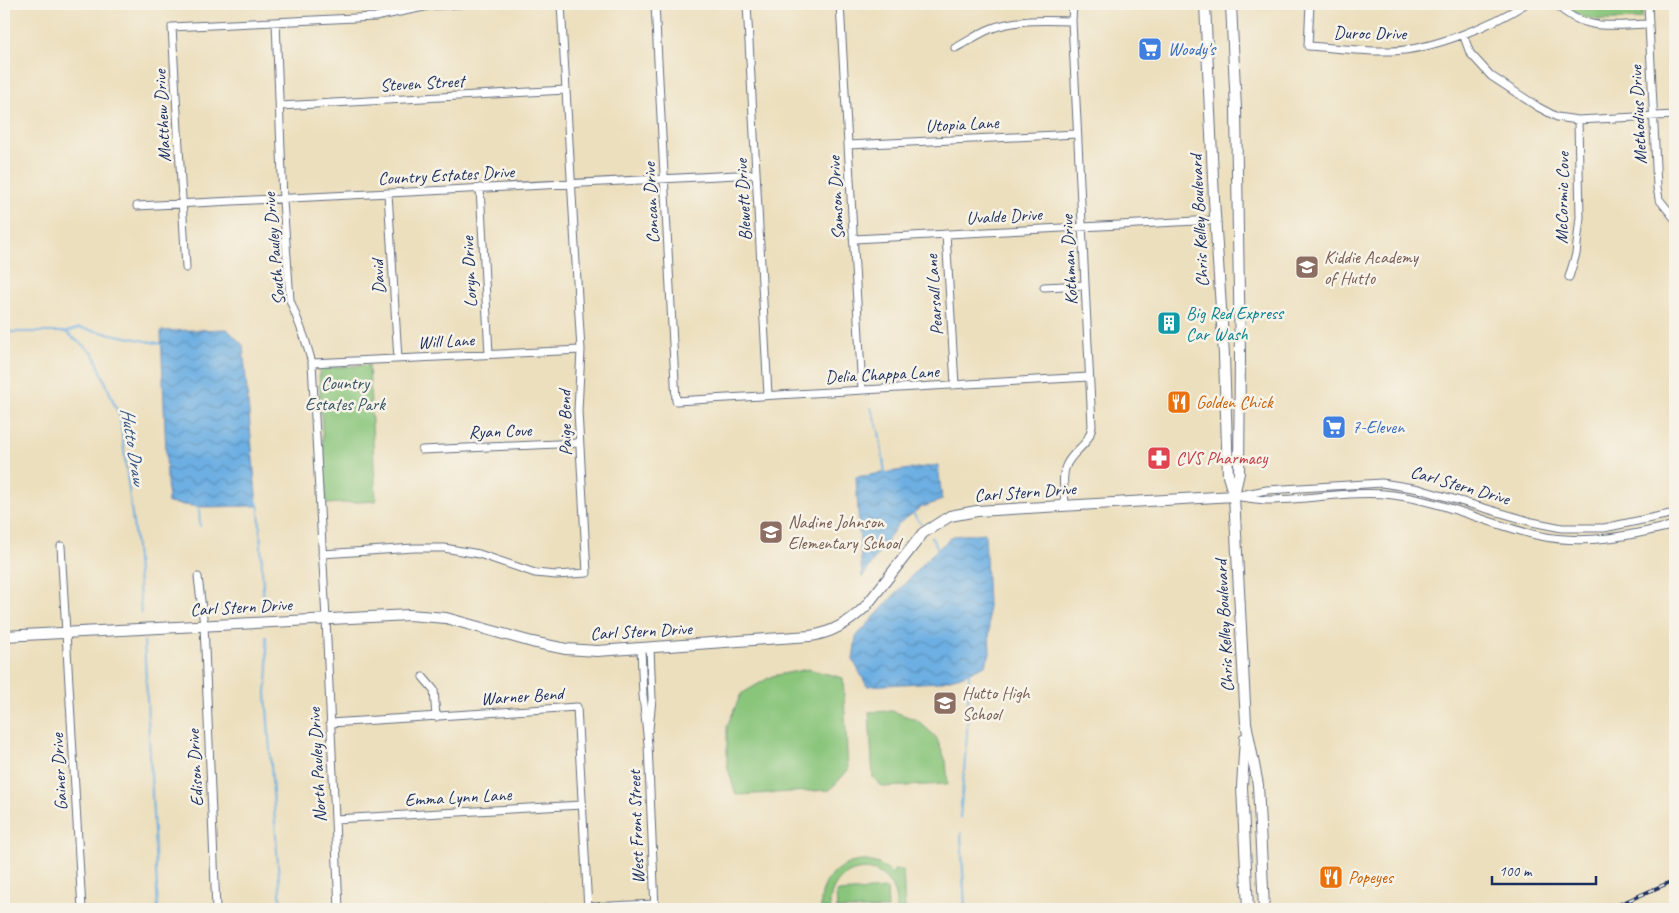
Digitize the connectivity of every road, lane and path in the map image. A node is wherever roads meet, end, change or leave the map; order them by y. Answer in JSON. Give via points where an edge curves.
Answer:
{"nodes":[{"id":1,"x":461,"y":4,"type":"edge"},
{"id":2,"x":562,"y":4,"type":"edge"},
{"id":3,"x":655,"y":4,"type":"edge"},
{"id":4,"x":748,"y":4,"type":"edge"},
{"id":5,"x":840,"y":4,"type":"edge"},
{"id":6,"x":1073,"y":4,"type":"edge"},
{"id":7,"x":1205,"y":4,"type":"edge"},
{"id":8,"x":1231,"y":4,"type":"edge"},
{"id":9,"x":1310,"y":4,"type":"edge"},
{"id":10,"x":1525,"y":4,"type":"edge"},
{"id":11,"x":1556,"y":4,"type":"edge"},
{"id":12,"x":1648,"y":4,"type":"edge"},
{"id":13,"x":1072,"y":21,"type":"junction"},
{"id":14,"x":276,"y":22,"type":"junction"},
{"id":15,"x":1648,"y":24,"type":"junction"},
{"id":16,"x":1463,"y":34,"type":"junction"},
{"id":17,"x":955,"y":48,"type":"dead end"},
{"id":18,"x":566,"y":90,"type":"junction"},
{"id":19,"x":280,"y":106,"type":"junction"},
{"id":20,"x":1675,"y":115,"type":"edge"},
{"id":21,"x":1653,"y":116,"type":"junction"},
{"id":22,"x":1578,"y":120,"type":"junction"},
{"id":23,"x":1078,"y":134,"type":"junction"},
{"id":24,"x":848,"y":145,"type":"junction"},
{"id":25,"x":756,"y":174,"type":"junction"},
{"id":26,"x":664,"y":179,"type":"junction"},
{"id":27,"x":572,"y":184,"type":"junction"},
{"id":28,"x":480,"y":188,"type":"junction"},
{"id":29,"x":388,"y":193,"type":"junction"},
{"id":30,"x":284,"y":198,"type":"junction"},
{"id":31,"x":182,"y":204,"type":"junction"},
{"id":32,"x":137,"y":206,"type":"dead end"},
{"id":33,"x":1675,"y":219,"type":"edge"},
{"id":34,"x":1216,"y":220,"type":"junction"},
{"id":35,"x":1082,"y":227,"type":"junction"},
{"id":36,"x":946,"y":234,"type":"junction"},
{"id":37,"x":854,"y":239,"type":"junction"},
{"id":38,"x":186,"y":268,"type":"dead end"},
{"id":39,"x":1569,"y":277,"type":"dead end"},
{"id":40,"x":1085,"y":285,"type":"junction"},
{"id":41,"x":1044,"y":286,"type":"dead end"},
{"id":42,"x":581,"y":350,"type":"junction"},
{"id":43,"x":489,"y":354,"type":"junction"},
{"id":44,"x":398,"y":359,"type":"junction"},
{"id":45,"x":312,"y":363,"type":"junction"},
{"id":46,"x":1089,"y":377,"type":"junction"},
{"id":47,"x":955,"y":385,"type":"junction"},
{"id":48,"x":862,"y":390,"type":"junction"},
{"id":49,"x":768,"y":396,"type":"junction"},
{"id":50,"x":676,"y":401,"type":"joint"},
{"id":51,"x":579,"y":443,"type":"junction"},
{"id":52,"x":422,"y":450,"type":"dead end"},
{"id":53,"x":1234,"y":496,"type":"junction"},
{"id":54,"x":1065,"y":506,"type":"junction"},
{"id":55,"x":1675,"y":513,"type":"edge"},
{"id":56,"x":1675,"y":525,"type":"edge"},
{"id":57,"x":61,"y":546,"type":"dead end"},
{"id":58,"x":322,"y":554,"type":"junction"},
{"id":59,"x":198,"y":577,"type":"dead end"},
{"id":60,"x":326,"y":619,"type":"junction"},
{"id":61,"x":204,"y":625,"type":"junction"},
{"id":62,"x":67,"y":632,"type":"junction"},
{"id":63,"x":4,"y":636,"type":"edge"},
{"id":64,"x":646,"y":648,"type":"junction"},
{"id":65,"x":423,"y":677,"type":"dead end"},
{"id":66,"x":436,"y":717,"type":"junction"},
{"id":67,"x":330,"y":723,"type":"junction"},
{"id":68,"x":1246,"y":723,"type":"junction"},
{"id":69,"x":582,"y":805,"type":"junction"},
{"id":70,"x":335,"y":819,"type":"junction"},
{"id":71,"x":655,"y":907,"type":"edge"},
{"id":72,"x":588,"y":908,"type":"edge"},
{"id":73,"x":82,"y":909,"type":"edge"},
{"id":74,"x":216,"y":909,"type":"edge"},
{"id":75,"x":339,"y":909,"type":"edge"},
{"id":76,"x":545,"y":909,"type":"edge"},
{"id":77,"x":1248,"y":909,"type":"edge"},
{"id":78,"x":1264,"y":909,"type":"edge"}],
"edges":[{"from":1,"to":14,"type":"street","via":[[429,6],[375,17]]},
{"from":2,"to":18,"type":"street","name":"Paige Bend"},
{"from":3,"to":26,"type":"street","name":"Concan Drive"},
{"from":4,"to":25,"type":"street","name":"Blewett Drive"},
{"from":5,"to":24,"type":"street","name":"Samson Drive"},
{"from":6,"to":13,"type":"street","name":"Kothman Drive"},
{"from":7,"to":34,"type":"main road","name":"Chris Kelley Boulevard"},
{"from":8,"to":53,"type":"main road","name":"Chris Kelley Boulevard","via":[[1240,355],[1239,473]]},
{"from":9,"to":16,"type":"street","name":"Duroc Drive","via":[[1308,46],[1393,51],[1436,44]]},
{"from":10,"to":16,"type":"street","name":"Duroc Drive"},
{"from":11,"to":15,"type":"street","via":[[1570,17],[1586,24]]},
{"from":12,"to":15,"type":"street","name":"Methodius Drive"},
{"from":13,"to":17,"type":"street","via":[[1006,24]]},
{"from":13,"to":23,"type":"street","name":"Kothman Drive"},
{"from":14,"to":19,"type":"street","name":"South Pauley Drive"},
{"from":14,"to":31,"type":"street","name":"Matthew Drive","via":[[172,27]]},
{"from":15,"to":21,"type":"street","name":"Methodius Drive"},
{"from":16,"to":22,"type":"street","via":[[1470,53],[1491,76],[1538,108],[1557,117]]},
{"from":18,"to":19,"type":"street","name":"Steven Street"},
{"from":18,"to":27,"type":"street","name":"Paige Bend"},
{"from":19,"to":30,"type":"street","name":"South Pauley Drive"},
{"from":20,"to":21,"type":"street"},
{"from":21,"to":22,"type":"street"},
{"from":21,"to":33,"type":"street","name":"Methodius Drive","via":[[1659,199]]},
{"from":22,"to":39,"type":"street","name":"McCormic Cove","via":[[1580,217],[1576,254]]},
{"from":23,"to":24,"type":"street","name":"Utopia Lane"},
{"from":23,"to":35,"type":"street","name":"Kothman Drive"},
{"from":24,"to":37,"type":"street","name":"Samson Drive"},
{"from":25,"to":26,"type":"street","name":"Country Estates Drive"},
{"from":25,"to":49,"type":"street","name":"Blewett Drive"},
{"from":26,"to":27,"type":"street","name":"Country Estates Drive"},
{"from":26,"to":50,"type":"street","name":"Concan Drive"},
{"from":27,"to":28,"type":"street","name":"Country Estates Drive"},
{"from":27,"to":42,"type":"street","name":"Paige Bend"},
{"from":28,"to":29,"type":"street","name":"Country Estates Drive"},
{"from":28,"to":43,"type":"street","name":"Loryn Drive"},
{"from":29,"to":30,"type":"street","name":"Country Estates Drive"},
{"from":29,"to":44,"type":"street","name":"David"},
{"from":30,"to":31,"type":"street","name":"Country Estates Drive"},
{"from":30,"to":45,"type":"street","name":"South Pauley Drive","via":[[290,300]]},
{"from":31,"to":32,"type":"street","name":"Country Estates Drive"},
{"from":31,"to":38,"type":"street","name":"Matthew Drive"},
{"from":34,"to":35,"type":"street","name":"Uvalde Drive"},
{"from":34,"to":53,"type":"main road","name":"Chris Kelley Boulevard","via":[[1228,476]]},
{"from":35,"to":36,"type":"street","name":"Uvalde Drive"},
{"from":35,"to":40,"type":"street","name":"Kothman Drive"},
{"from":36,"to":37,"type":"street","name":"Uvalde Drive"},
{"from":36,"to":47,"type":"street","name":"Pearsall Lane"},
{"from":37,"to":48,"type":"street","name":"Samson Drive"},
{"from":40,"to":41,"type":"street"},
{"from":40,"to":46,"type":"street","name":"Kothman Drive"},
{"from":42,"to":43,"type":"street","name":"Will Lane"},
{"from":42,"to":51,"type":"street","name":"Paige Bend"},
{"from":43,"to":44,"type":"street","name":"Will Lane"},
{"from":44,"to":45,"type":"street","name":"Will Lane"},
{"from":45,"to":58,"type":"street","name":"South Pauley Drive"},
{"from":46,"to":47,"type":"street","name":"Delia Chappa Lane"},
{"from":46,"to":54,"type":"street","name":"Kothman Drive","via":[[1091,433],[1066,466]]},
{"from":47,"to":48,"type":"street","name":"Delia Chappa Lane"},
{"from":48,"to":49,"type":"street","name":"Delia Chappa Lane"},
{"from":49,"to":50,"type":"street","name":"Delia Chappa Lane"},
{"from":51,"to":52,"type":"street","name":"Ryan Cove"},
{"from":51,"to":58,"type":"street","name":"Paige Bend","via":[[587,573],[534,573],[479,554],[444,548]]},
{"from":53,"to":54,"type":"main road","name":"Carl Stern Drive"},
{"from":53,"to":55,"type":"street","name":"Carl Stern Drive","via":[[1267,490],[1382,483],[1419,488],[1562,528],[1604,528]]},
{"from":53,"to":56,"type":"street","name":"Carl Stern Drive","via":[[1267,500],[1391,495],[1416,499],[1536,535],[1571,540],[1624,537]]},
{"from":53,"to":68,"type":"main road","name":"Chris Kelley Boulevard"},
{"from":54,"to":64,"type":"main road","name":"Carl Stern Drive","via":[[977,511],[940,521],[923,533],[858,614],[826,633]]},
{"from":57,"to":62,"type":"street","name":"Gainer Drive"},
{"from":58,"to":60,"type":"street","name":"South Pauley Drive"},
{"from":59,"to":61,"type":"street","name":"Edison Drive"},
{"from":60,"to":61,"type":"main road","name":"Carl Stern Drive"},
{"from":60,"to":64,"type":"main road","name":"Carl Stern Drive","via":[[430,616],[566,649]]},
{"from":60,"to":67,"type":"street","name":"North Pauley Drive"},
{"from":61,"to":62,"type":"main road","name":"Carl Stern Drive"},
{"from":61,"to":74,"type":"street","name":"Edison Drive"},
{"from":62,"to":63,"type":"main road","name":"Carl Stern Drive"},
{"from":62,"to":73,"type":"street","name":"Gainer Drive"},
{"from":64,"to":71,"type":"street","name":"West Front Street","via":[[643,694]]},
{"from":65,"to":66,"type":"street","via":[[434,690]]},
{"from":66,"to":67,"type":"street","name":"Warner Bend"},
{"from":66,"to":69,"type":"street","name":"Warner Bend","via":[[577,708]]},
{"from":67,"to":70,"type":"street","name":"North Pauley Drive"},
{"from":68,"to":77,"type":"main road","name":"Chris Kelley Boulevard","via":[[1242,787]]},
{"from":68,"to":78,"type":"main road","name":"Chris Kelley Boulevard","via":[[1258,785]]},
{"from":69,"to":70,"type":"street","name":"Emma Lynn Lane"},
{"from":69,"to":72,"type":"street","name":"Warner Bend"},
{"from":70,"to":75,"type":"street","name":"North Pauley Drive"},
{"from":71,"to":72,"type":"street"},
{"from":72,"to":76,"type":"street"}]}
